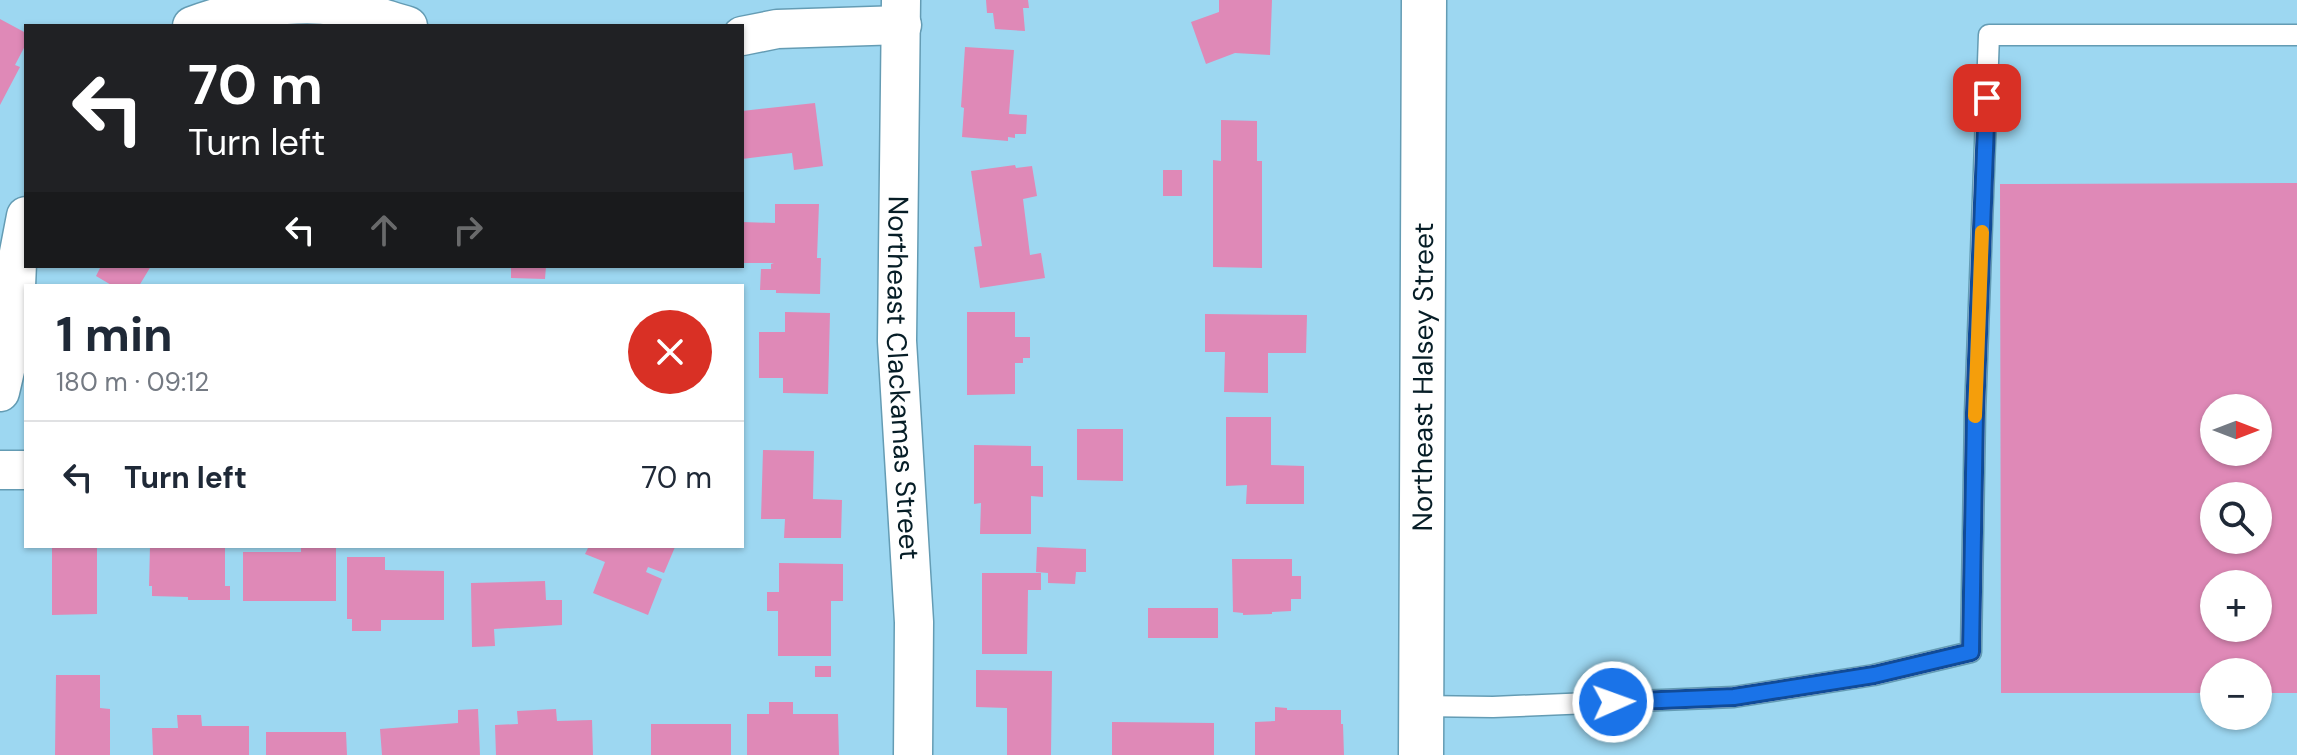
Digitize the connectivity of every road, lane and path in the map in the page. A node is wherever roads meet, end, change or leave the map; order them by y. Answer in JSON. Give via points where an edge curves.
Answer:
{"nodes":[{"id":1,"x":1424,"y":0,"type":"edge"},
{"id":2,"x":902,"y":13,"type":"edge"},
{"id":3,"x":197,"y":24,"type":"edge"},
{"id":4,"x":401,"y":24,"type":"edge"},
{"id":5,"x":2297,"y":35,"type":"edge"},
{"id":6,"x":744,"y":36,"type":"edge"},
{"id":7,"x":24,"y":226,"type":"edge"},
{"id":8,"x":0,"y":392,"type":"edge"},
{"id":9,"x":0,"y":470,"type":"edge"},
{"id":10,"x":24,"y":470,"type":"edge"},
{"id":11,"x":1420,"y":706,"type":"junction"},
{"id":12,"x":913,"y":755,"type":"edge"},
{"id":13,"x":1421,"y":755,"type":"edge"}],
"edges":[{"from":1,"to":11,"type":"street","name":"Northeast Halsey Street"},
{"from":2,"to":6,"type":"street"},
{"from":2,"to":12,"type":"street","name":"Northeast Clackamas Street","via":[[897,341],[914,622]]},
{"from":3,"to":4,"type":"street","via":[[293,4],[334,5]]},
{"from":5,"to":11,"type":"lane","via":[[1989,35],[1971,652],[1874,675],[1734,697]]},
{"from":7,"to":8,"type":"street"},
{"from":9,"to":10,"type":"street"},
{"from":11,"to":13,"type":"street","name":"Northeast Halsey Street"}]}
